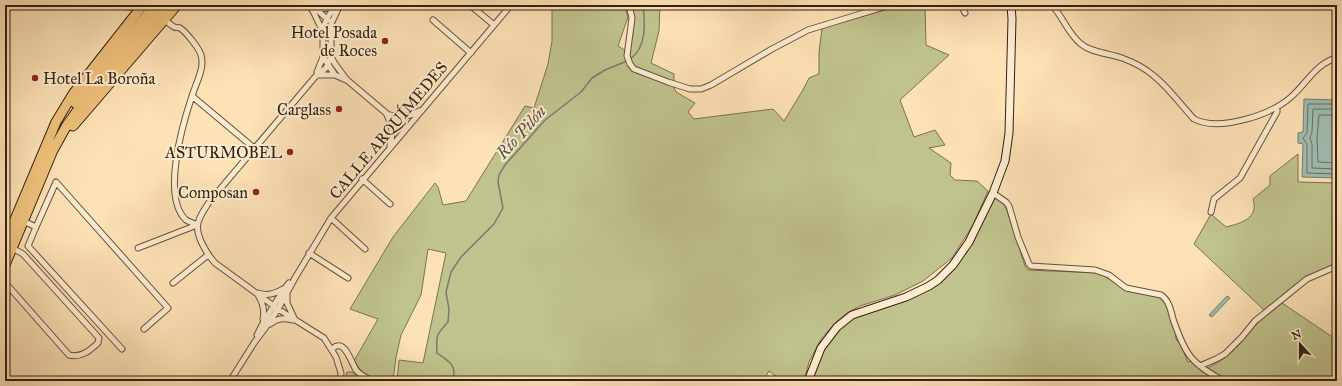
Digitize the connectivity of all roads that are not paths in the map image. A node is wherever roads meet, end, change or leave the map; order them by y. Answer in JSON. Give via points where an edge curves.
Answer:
{"nodes":[{"id":1,"x":105,"y":5,"type":"edge"},
{"id":2,"x":155,"y":5,"type":"edge"},
{"id":3,"x":165,"y":5,"type":"edge"},
{"id":4,"x":177,"y":5,"type":"edge"},
{"id":5,"x":308,"y":5,"type":"edge"},
{"id":6,"x":338,"y":5,"type":"edge"},
{"id":7,"x":470,"y":5,"type":"edge"},
{"id":8,"x":511,"y":5,"type":"edge"},
{"id":9,"x":629,"y":5,"type":"edge"},
{"id":10,"x":890,"y":5,"type":"edge"},
{"id":11,"x":961,"y":5,"type":"edge"},
{"id":12,"x":1011,"y":5,"type":"edge"},
{"id":13,"x":1016,"y":5,"type":"edge"},
{"id":14,"x":1052,"y":5,"type":"edge"},
{"id":15,"x":142,"y":7,"type":"edge"},
{"id":16,"x":314,"y":10,"type":"junction"},
{"id":17,"x":965,"y":13,"type":"dead end"},
{"id":18,"x":165,"y":19,"type":"junction"},
{"id":19,"x":327,"y":19,"type":"junction"},
{"id":20,"x":1012,"y":19,"type":"junction"},
{"id":21,"x":433,"y":20,"type":"dead end"},
{"id":22,"x":332,"y":21,"type":"junction"},
{"id":23,"x":494,"y":25,"type":"junction"},
{"id":24,"x":322,"y":30,"type":"junction"},
{"id":25,"x":471,"y":53,"type":"junction"},
{"id":26,"x":323,"y":57,"type":"junction"},
{"id":27,"x":331,"y":57,"type":"junction"},
{"id":28,"x":1337,"y":58,"type":"edge"},
{"id":29,"x":328,"y":64,"type":"junction"},
{"id":30,"x":317,"y":74,"type":"junction"},
{"id":31,"x":343,"y":74,"type":"junction"},
{"id":32,"x":335,"y":75,"type":"junction"},
{"id":33,"x":347,"y":80,"type":"junction"},
{"id":34,"x":192,"y":96,"type":"junction"},
{"id":35,"x":1277,"y":107,"type":"junction"},
{"id":36,"x":423,"y":109,"type":"junction"},
{"id":37,"x":386,"y":113,"type":"junction"},
{"id":38,"x":405,"y":129,"type":"junction"},
{"id":39,"x":254,"y":148,"type":"junction"},
{"id":40,"x":389,"y":148,"type":"junction"},
{"id":41,"x":43,"y":151,"type":"junction"},
{"id":42,"x":50,"y":158,"type":"junction"},
{"id":43,"x":362,"y":180,"type":"junction"},
{"id":44,"x":993,"y":193,"type":"junction"},
{"id":45,"x":390,"y":204,"type":"dead end"},
{"id":46,"x":1211,"y":212,"type":"dead end"},
{"id":47,"x":331,"y":218,"type":"junction"},
{"id":48,"x":23,"y":221,"type":"junction"},
{"id":49,"x":197,"y":225,"type":"junction"},
{"id":50,"x":36,"y":227,"type":"junction"},
{"id":51,"x":8,"y":246,"type":"edge"},
{"id":52,"x":138,"y":248,"type":"dead end"},
{"id":53,"x":365,"y":248,"type":"dead end"},
{"id":54,"x":309,"y":253,"type":"junction"},
{"id":55,"x":208,"y":255,"type":"junction"},
{"id":56,"x":5,"y":266,"type":"edge"},
{"id":57,"x":1337,"y":266,"type":"edge"},
{"id":58,"x":294,"y":278,"type":"junction"},
{"id":59,"x":348,"y":278,"type":"dead end"},
{"id":60,"x":290,"y":282,"type":"junction"},
{"id":61,"x":173,"y":283,"type":"dead end"},
{"id":62,"x":9,"y":287,"type":"dead end"},
{"id":63,"x":285,"y":291,"type":"junction"},
{"id":64,"x":256,"y":293,"type":"junction"},
{"id":65,"x":276,"y":307,"type":"junction"},
{"id":66,"x":296,"y":321,"type":"junction"},
{"id":67,"x":265,"y":325,"type":"junction"},
{"id":68,"x":144,"y":329,"type":"dead end"},
{"id":69,"x":260,"y":334,"type":"junction"},
{"id":70,"x":254,"y":343,"type":"junction"},
{"id":71,"x":122,"y":349,"type":"dead end"},
{"id":72,"x":332,"y":349,"type":"junction"},
{"id":73,"x":1200,"y":366,"type":"junction"},
{"id":74,"x":230,"y":381,"type":"edge"},
{"id":75,"x":340,"y":381,"type":"edge"},
{"id":76,"x":372,"y":381,"type":"edge"},
{"id":77,"x":808,"y":381,"type":"edge"},
{"id":78,"x":1224,"y":381,"type":"edge"}],
"edges":[{"from":1,"to":15,"type":"street"},
{"from":2,"to":41,"type":"highway","via":[[79,96]]},
{"from":3,"to":42,"type":"highway","via":[[85,100],[67,125]]},
{"from":4,"to":18,"type":"highway"},
{"from":5,"to":16,"type":"street"},
{"from":6,"to":16,"type":"street"},
{"from":6,"to":19,"type":"street"},
{"from":6,"to":22,"type":"street"},
{"from":7,"to":23,"type":"street"},
{"from":8,"to":23,"type":"street","name":"CALLE ARQUÍMEDES"},
{"from":9,"to":10,"type":"street","via":[[632,18],[627,56],[634,69],[690,89],[701,89],[808,30]]},
{"from":11,"to":17,"type":"street"},
{"from":12,"to":20,"type":"street"},
{"from":13,"to":20,"type":"street"},
{"from":14,"to":35,"type":"street","via":[[1074,38],[1082,45],[1145,69],[1156,77],[1194,119],[1200,122],[1230,123]]},
{"from":15,"to":41,"type":"highway","via":[[73,94],[56,122]]},
{"from":16,"to":19,"type":"street"},
{"from":16,"to":24,"type":"street"},
{"from":18,"to":34,"type":"street","via":[[174,27],[180,28],[201,55],[202,68]]},
{"from":18,"to":42,"type":"highway","via":[[69,131]]},
{"from":19,"to":22,"type":"street"},
{"from":19,"to":24,"type":"street"},
{"from":20,"to":44,"type":"street","via":[[1009,133],[1005,161]]},
{"from":21,"to":25,"type":"street"},
{"from":22,"to":27,"type":"street"},
{"from":23,"to":25,"type":"street","name":"CALLE ARQUÍMEDES"},
{"from":24,"to":26,"type":"street"},
{"from":25,"to":36,"type":"street","name":"CALLE ARQUÍMEDES"},
{"from":26,"to":29,"type":"street"},
{"from":26,"to":30,"type":"street"},
{"from":27,"to":29,"type":"street"},
{"from":27,"to":31,"type":"street"},
{"from":28,"to":35,"type":"street","via":[[1322,64],[1292,97]]},
{"from":29,"to":30,"type":"street"},
{"from":29,"to":31,"type":"street"},
{"from":29,"to":32,"type":"street"},
{"from":30,"to":32,"type":"street"},
{"from":30,"to":39,"type":"street"},
{"from":31,"to":33,"type":"street"},
{"from":32,"to":33,"type":"street"},
{"from":33,"to":37,"type":"street"},
{"from":34,"to":39,"type":"street"},
{"from":34,"to":49,"type":"street","via":[[177,150],[174,190],[180,212],[186,220]]},
{"from":35,"to":46,"type":"street","via":[[1277,112],[1240,178],[1214,199]]},
{"from":36,"to":37,"type":"street","via":[[402,117]]},
{"from":36,"to":38,"type":"street","name":"CALLE ARQUÍMEDES"},
{"from":37,"to":38,"type":"street"},
{"from":37,"to":40,"type":"street","via":[[392,127]]},
{"from":38,"to":40,"type":"street","name":"CALLE ARQUÍMEDES"},
{"from":39,"to":49,"type":"street","via":[[210,201]]},
{"from":40,"to":43,"type":"street","name":"CALLE ARQUÍMEDES"},
{"from":41,"to":51,"type":"highway"},
{"from":42,"to":48,"type":"highway"},
{"from":43,"to":45,"type":"street"},
{"from":43,"to":47,"type":"street","name":"CALLE ARQUÍMEDES"},
{"from":44,"to":73,"type":"street","via":[[1009,206],[1018,237],[1031,266],[1095,270],[1109,275],[1126,288],[1161,295],[1168,304],[1184,350]]},
{"from":44,"to":77,"type":"street","via":[[969,242],[953,265],[929,286],[906,297],[852,315],[836,327],[821,348]]},
{"from":47,"to":53,"type":"street"},
{"from":47,"to":54,"type":"street","name":"CALLE ARQUÍMEDES"},
{"from":48,"to":50,"type":"street"},
{"from":48,"to":51,"type":"highway"},
{"from":49,"to":52,"type":"street"},
{"from":49,"to":55,"type":"street","via":[[200,239]]},
{"from":50,"to":68,"type":"street","via":[[56,182],[168,308]]},
{"from":50,"to":71,"type":"street","via":[[28,246]]},
{"from":51,"to":56,"type":"highway"},
{"from":51,"to":62,"type":"street","via":[[23,254],[99,338],[98,343],[86,353],[69,355]]},
{"from":54,"to":58,"type":"street","name":"CALLE ARQUÍMEDES"},
{"from":54,"to":59,"type":"street"},
{"from":55,"to":61,"type":"street"},
{"from":55,"to":64,"type":"street","via":[[214,263]]},
{"from":57,"to":73,"type":"street","via":[[1302,282],[1255,321],[1224,354]]},
{"from":58,"to":60,"type":"street","name":"CALLE ARQUÍMEDES"},
{"from":58,"to":63,"type":"street","name":"CALLE ARQUÍMEDES"},
{"from":60,"to":63,"type":"street","name":"CALLE ARQUÍMEDES"},
{"from":60,"to":65,"type":"street","name":"CALLE ARQUÍMEDES"},
{"from":63,"to":64,"type":"street","via":[[264,295]]},
{"from":63,"to":65,"type":"street","name":"CALLE ARQUÍMEDES"},
{"from":63,"to":66,"type":"street","via":[[291,315]]},
{"from":64,"to":65,"type":"street"},
{"from":64,"to":67,"type":"street","via":[[263,304]]},
{"from":65,"to":66,"type":"street"},
{"from":65,"to":67,"type":"street","name":"CALLE ARQUÍMEDES"},
{"from":65,"to":69,"type":"street","name":"CALLE ARQUÍMEDES"},
{"from":66,"to":67,"type":"street","via":[[278,319]]},
{"from":66,"to":72,"type":"street","via":[[324,338]]},
{"from":67,"to":69,"type":"street","name":"CALLE ARQUÍMEDES"},
{"from":67,"to":70,"type":"street","name":"CALLE ARQUÍMEDES"},
{"from":69,"to":70,"type":"street","name":"CALLE ARQUÍMEDES"},
{"from":70,"to":74,"type":"street","name":"CALLE ARQUÍMEDES"},
{"from":72,"to":75,"type":"street","via":[[341,373]]},
{"from":72,"to":76,"type":"street","via":[[342,346],[360,374]]},
{"from":73,"to":78,"type":"street"}]}
